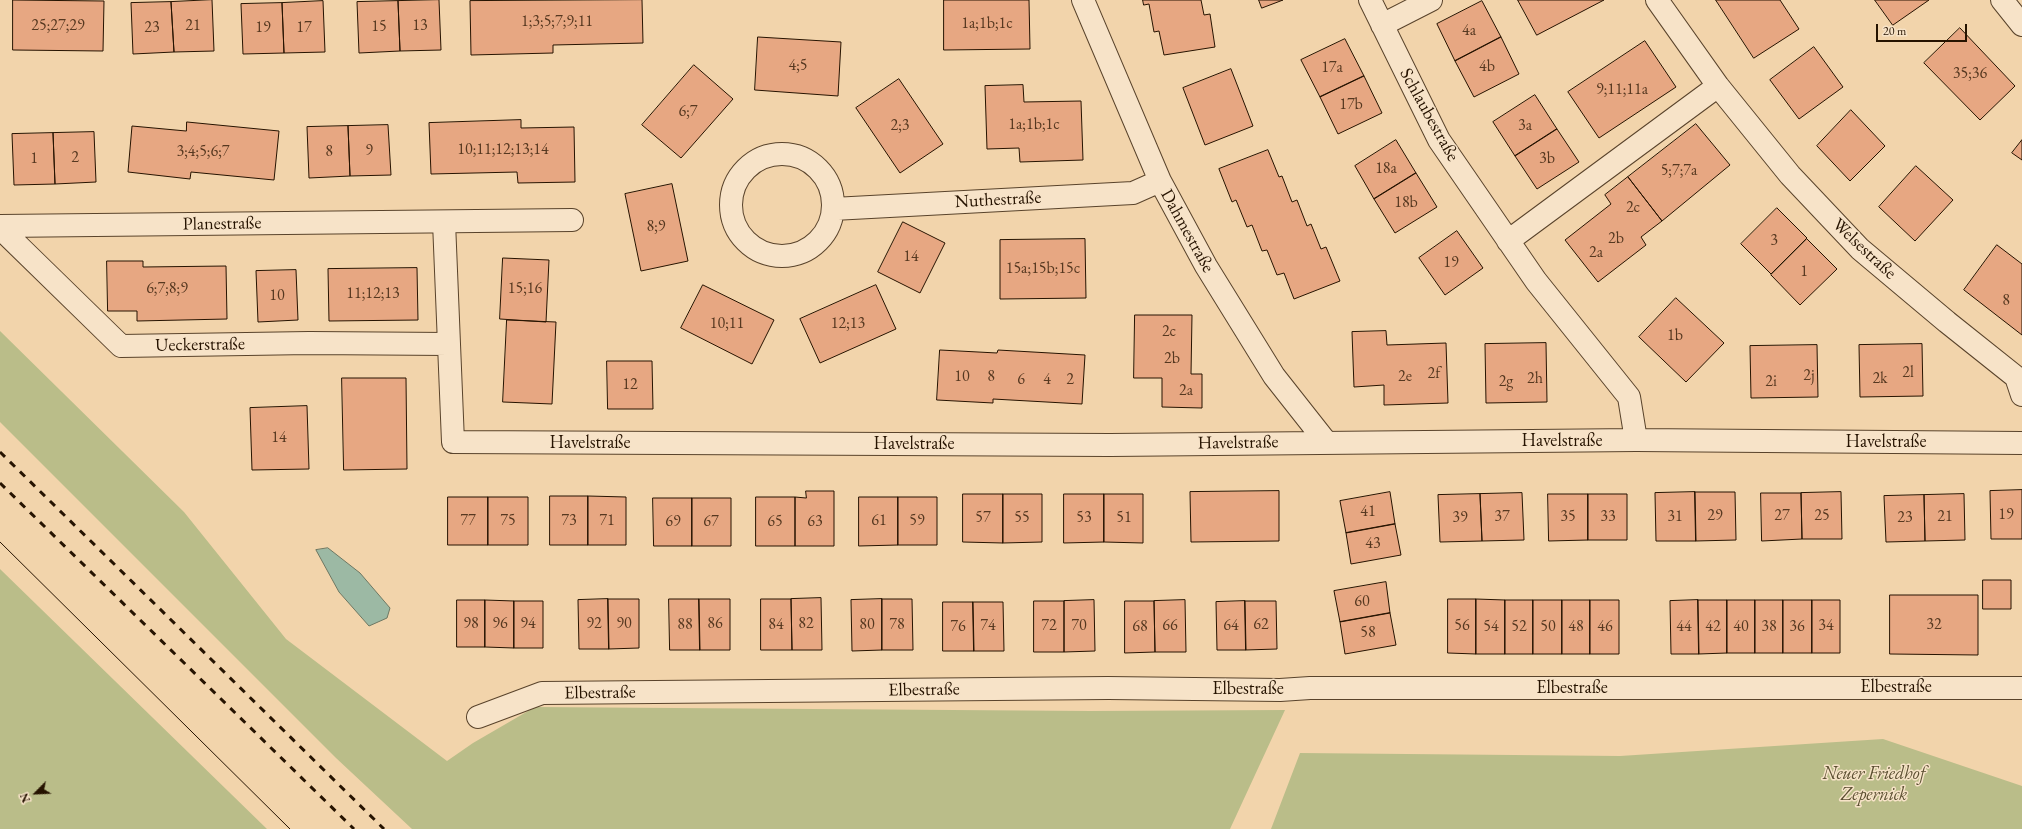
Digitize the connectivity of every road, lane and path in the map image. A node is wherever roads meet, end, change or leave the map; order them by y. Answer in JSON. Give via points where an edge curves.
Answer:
{"nodes":[{"id":1,"x":1083,"y":0,"type":"edge"},
{"id":2,"x":1370,"y":0,"type":"edge"},
{"id":3,"x":1432,"y":0,"type":"edge"},
{"id":4,"x":1657,"y":0,"type":"edge"},
{"id":5,"x":2002,"y":0,"type":"edge"},
{"id":6,"x":1382,"y":25,"type":"junction"},
{"id":7,"x":2022,"y":25,"type":"edge"},
{"id":8,"x":1718,"y":86,"type":"junction"},
{"id":9,"x":1160,"y":181,"type":"junction"},
{"id":10,"x":834,"y":208,"type":"junction"},
{"id":11,"x":572,"y":220,"type":"dead end"},
{"id":12,"x":444,"y":222,"type":"junction"},
{"id":13,"x":0,"y":227,"type":"edge"},
{"id":14,"x":1508,"y":241,"type":"junction"},
{"id":15,"x":448,"y":344,"type":"junction"},
{"id":16,"x":2022,"y":395,"type":"edge"},
{"id":17,"x":1636,"y":440,"type":"junction"},
{"id":18,"x":1326,"y":442,"type":"junction"},
{"id":19,"x":2022,"y":443,"type":"edge"},
{"id":20,"x":2022,"y":688,"type":"edge"},
{"id":21,"x":478,"y":717,"type":"dead end"}],
"edges":[{"from":1,"to":9,"type":"street","name":"Dahmestraße"},
{"from":2,"to":6,"type":"street","name":"Schlaubestraße"},
{"from":3,"to":6,"type":"street"},
{"from":4,"to":8,"type":"street","name":"Welsestraße"},
{"from":5,"to":7,"type":"street"},
{"from":6,"to":14,"type":"street","name":"Schlaubestraße","via":[[1439,140]]},
{"from":8,"to":14,"type":"street"},
{"from":8,"to":16,"type":"street","name":"Welsestraße","via":[[1790,175],[1860,249],[2016,377]]},
{"from":9,"to":10,"type":"street","name":"Nuthestraße","via":[[1133,193]]},
{"from":9,"to":18,"type":"street","name":"Dahmestraße","via":[[1206,266],[1274,376]]},
{"from":10,"to":10,"type":"street","via":[[832,192],[826,177],[815,165],[801,157],[785,153],[769,155],[754,161],[742,172],[734,186],[730,202],[732,220],[740,236],[753,248],[770,256],[788,257],[805,252],[819,241],[829,226]]},
{"from":11,"to":12,"type":"street","name":"Planestraße"},
{"from":12,"to":13,"type":"street","name":"Planestraße"},
{"from":12,"to":15,"type":"street"},
{"from":13,"to":15,"type":"street","name":"Ueckerstraße","via":[[121,346]]},
{"from":14,"to":17,"type":"street","name":"Schlaubestraße","via":[[1536,281],[1629,397]]},
{"from":15,"to":18,"type":"street","name":"Havelstraße","via":[[453,442],[1110,445]]},
{"from":17,"to":18,"type":"street","name":"Havelstraße"},
{"from":17,"to":19,"type":"street","name":"Havelstraße"},
{"from":20,"to":21,"type":"street","name":"Elbestraße","via":[[1100,688],[542,693]]}]}
